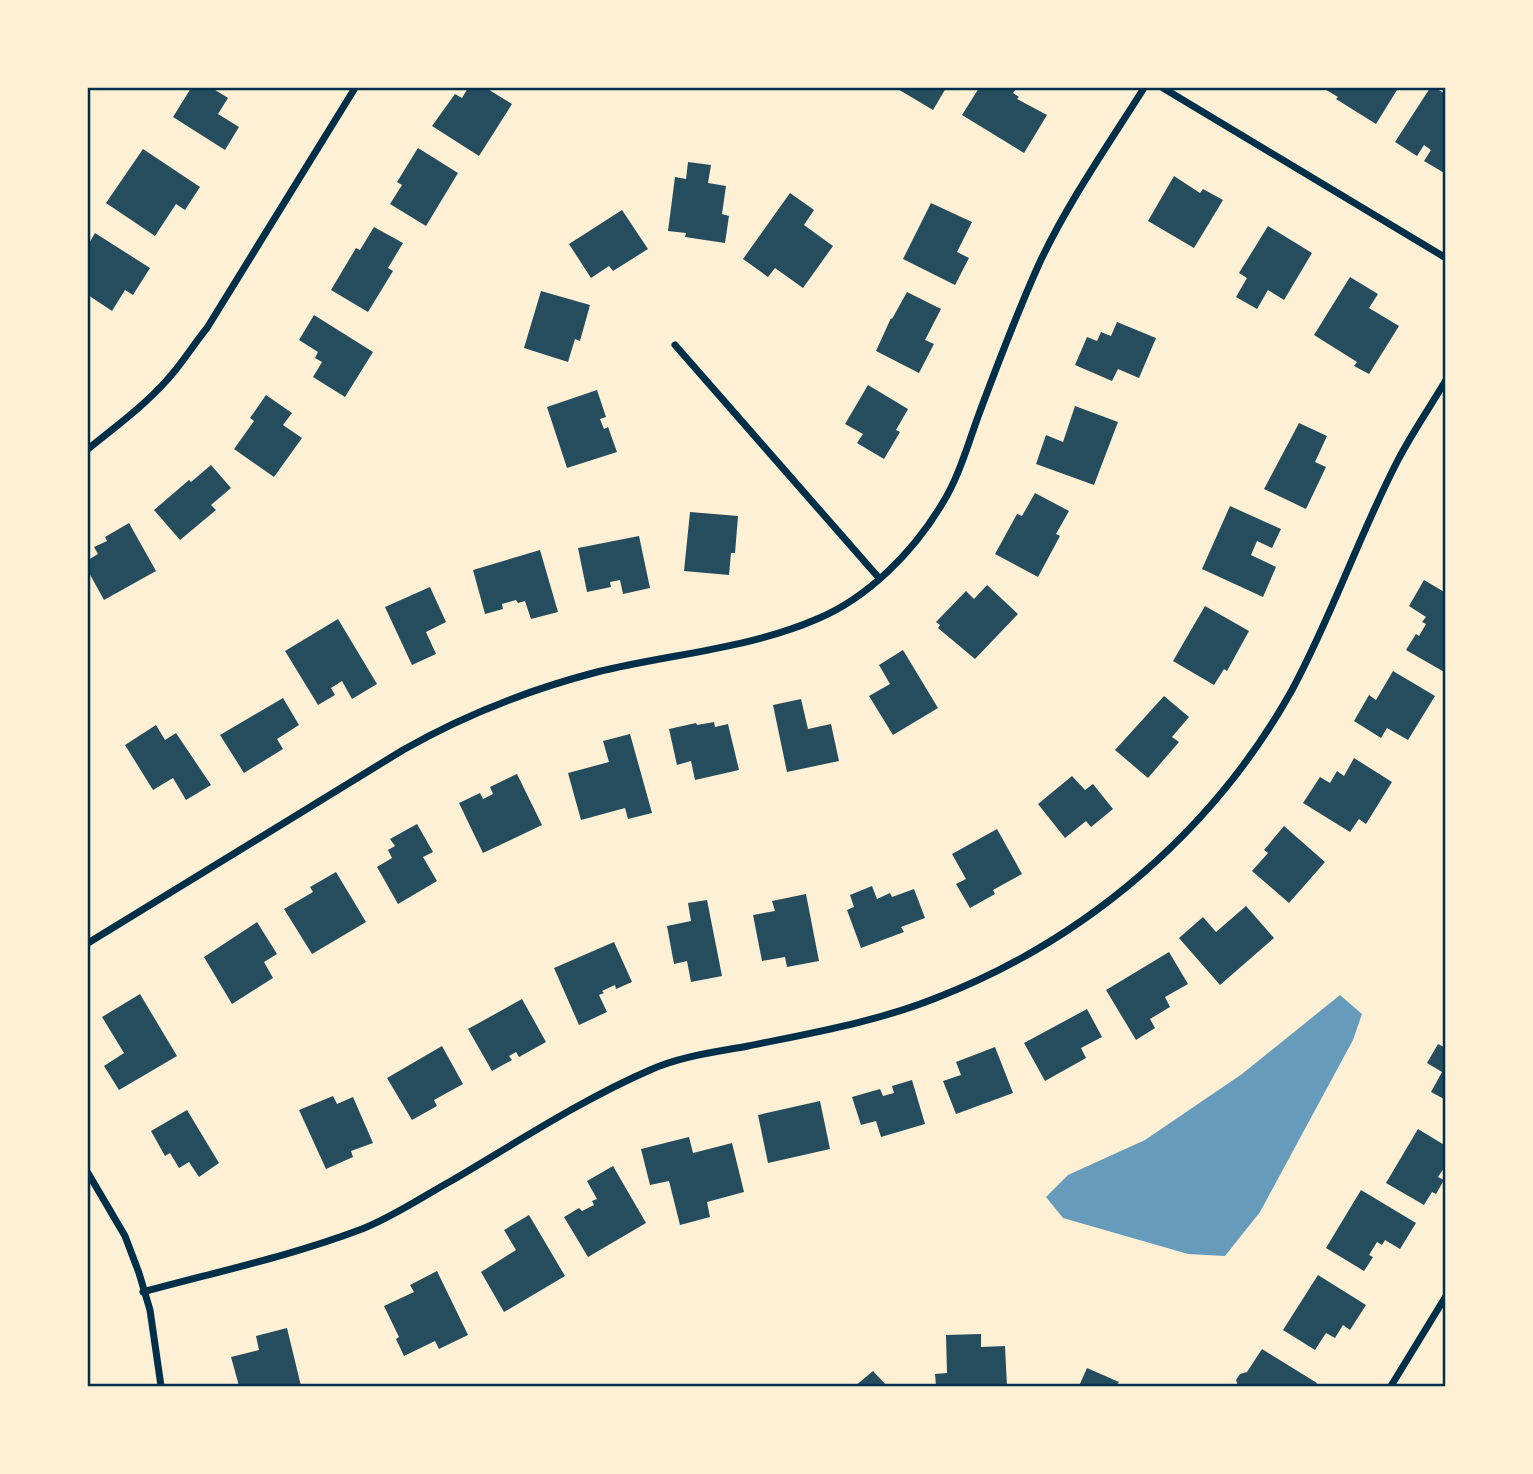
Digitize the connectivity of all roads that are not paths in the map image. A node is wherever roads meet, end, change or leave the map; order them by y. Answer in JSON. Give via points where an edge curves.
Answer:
{"nodes":[{"id":1,"x":355,"y":88,"type":"edge"},
{"id":2,"x":1144,"y":88,"type":"edge"},
{"id":3,"x":1163,"y":88,"type":"edge"},
{"id":4,"x":1446,"y":258,"type":"edge"},
{"id":5,"x":674,"y":345,"type":"dead end"},
{"id":6,"x":1446,"y":380,"type":"edge"},
{"id":7,"x":88,"y":449,"type":"edge"},
{"id":8,"x":879,"y":579,"type":"junction"},
{"id":9,"x":88,"y":943,"type":"edge"},
{"id":10,"x":88,"y":1173,"type":"edge"},
{"id":11,"x":143,"y":1292,"type":"junction"},
{"id":12,"x":1446,"y":1296,"type":"edge"},
{"id":13,"x":161,"y":1387,"type":"edge"},
{"id":14,"x":1391,"y":1387,"type":"edge"}],
"edges":[{"from":1,"to":7,"type":"street","via":[[207,328],[170,377]]},
{"from":2,"to":8,"type":"street","via":[[1040,262],[944,501],[919,537]]},
{"from":3,"to":4,"type":"street"},
{"from":5,"to":8,"type":"street"},
{"from":6,"to":11,"type":"street","via":[[1398,460],[1306,663],[1273,723],[1242,769],[1188,831],[1084,920],[1038,950],[939,997],[847,1025],[651,1069],[417,1200],[336,1239]]},
{"from":8,"to":9,"type":"street","via":[[819,619],[777,634],[558,682],[452,723]]},
{"from":10,"to":11,"type":"street","via":[[125,1237]]},
{"from":11,"to":13,"type":"street","via":[[150,1310]]},
{"from":12,"to":14,"type":"street"}]}
